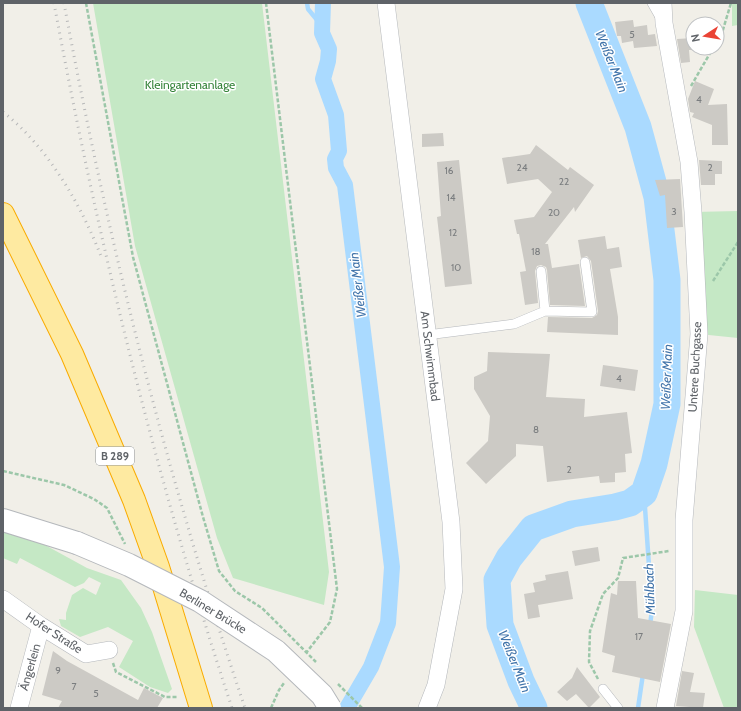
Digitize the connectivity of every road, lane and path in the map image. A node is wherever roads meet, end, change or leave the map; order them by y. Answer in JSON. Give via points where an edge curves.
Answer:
{"nodes":[{"id":1,"x":86,"y":3,"type":"edge"},
{"id":2,"x":266,"y":3,"type":"edge"},
{"id":3,"x":386,"y":3,"type":"edge"},
{"id":4,"x":652,"y":3,"type":"edge"},
{"id":5,"x":663,"y":3,"type":"edge"},
{"id":6,"x":731,"y":3,"type":"edge"},
{"id":7,"x":664,"y":23,"type":"junction"},
{"id":8,"x":725,"y":23,"type":"edge"},
{"id":9,"x":708,"y":56,"type":"edge"},
{"id":10,"x":679,"y":107,"type":"junction"},
{"id":11,"x":3,"y":214,"type":"edge"},
{"id":12,"x":738,"y":242,"type":"edge"},
{"id":13,"x":585,"y":262,"type":"dead end"},
{"id":14,"x":541,"y":272,"type":"dead end"},
{"id":15,"x":698,"y":305,"type":"junction"},
{"id":16,"x":545,"y":311,"type":"junction"},
{"id":17,"x":428,"y":335,"type":"junction"},
{"id":18,"x":3,"y":520,"type":"edge"},
{"id":19,"x":653,"y":554,"type":"dead end"},
{"id":20,"x":3,"y":599,"type":"edge"},
{"id":21,"x":42,"y":626,"type":"junction"},
{"id":22,"x":109,"y":650,"type":"joint"},
{"id":23,"x":307,"y":652,"type":"junction"},
{"id":24,"x":312,"y":657,"type":"dead end"},
{"id":25,"x":603,"y":689,"type":"joint"},
{"id":26,"x":179,"y":697,"type":"dead end"},
{"id":27,"x":18,"y":708,"type":"edge"},
{"id":28,"x":201,"y":708,"type":"edge"},
{"id":29,"x":330,"y":708,"type":"edge"},
{"id":30,"x":428,"y":708,"type":"edge"},
{"id":31,"x":618,"y":708,"type":"edge"},
{"id":32,"x":665,"y":708,"type":"edge"}],
"edges":[{"from":1,"to":23,"type":"path","via":[[132,256],[203,517],[220,570],[235,591],[262,608]]},
{"from":2,"to":23,"type":"path","via":[[337,589],[330,622]]},
{"from":3,"to":17,"type":"street","name":"Am Schwimmbad"},
{"from":4,"to":7,"type":"lane"},
{"from":5,"to":7,"type":"street","name":"Untere Buchgasse"},
{"from":6,"to":8,"type":"path"},
{"from":7,"to":10,"type":"street","name":"Untere Buchgasse"},
{"from":9,"to":10,"type":"path"},
{"from":10,"to":15,"type":"street","name":"Untere Buchgasse","via":[[689,162]]},
{"from":11,"to":28,"type":"highway","number":"B 289","via":[[72,354],[134,500],[158,567]]},
{"from":12,"to":15,"type":"path"},
{"from":13,"to":16,"type":"lane","via":[[592,312]]},
{"from":14,"to":16,"type":"lane"},
{"from":15,"to":32,"type":"street","name":"Untere Buchgasse","via":[[699,334],[684,520],[684,611]]},
{"from":16,"to":17,"type":"lane","via":[[514,324]]},
{"from":17,"to":30,"type":"street","name":"Am Schwimmbad","via":[[451,522],[454,589],[436,685]]},
{"from":18,"to":29,"type":"street","name":"Berliner Brücke","bridge":true,"via":[[77,543],[129,565],[200,601],[270,646],[322,695]]},
{"from":19,"to":25,"type":"path","via":[[623,558],[618,578],[603,594],[590,631],[589,662]]},
{"from":20,"to":21,"type":"street","name":"Hofer Straße"},
{"from":21,"to":22,"type":"street","name":"Hofer Straße","via":[[86,654]]},
{"from":21,"to":27,"type":"street","name":"Ängerlein"},
{"from":22,"to":26,"type":"path","via":[[116,672],[165,697]]},
{"from":23,"to":24,"type":"path"},
{"from":25,"to":31,"type":"lane"}]}
